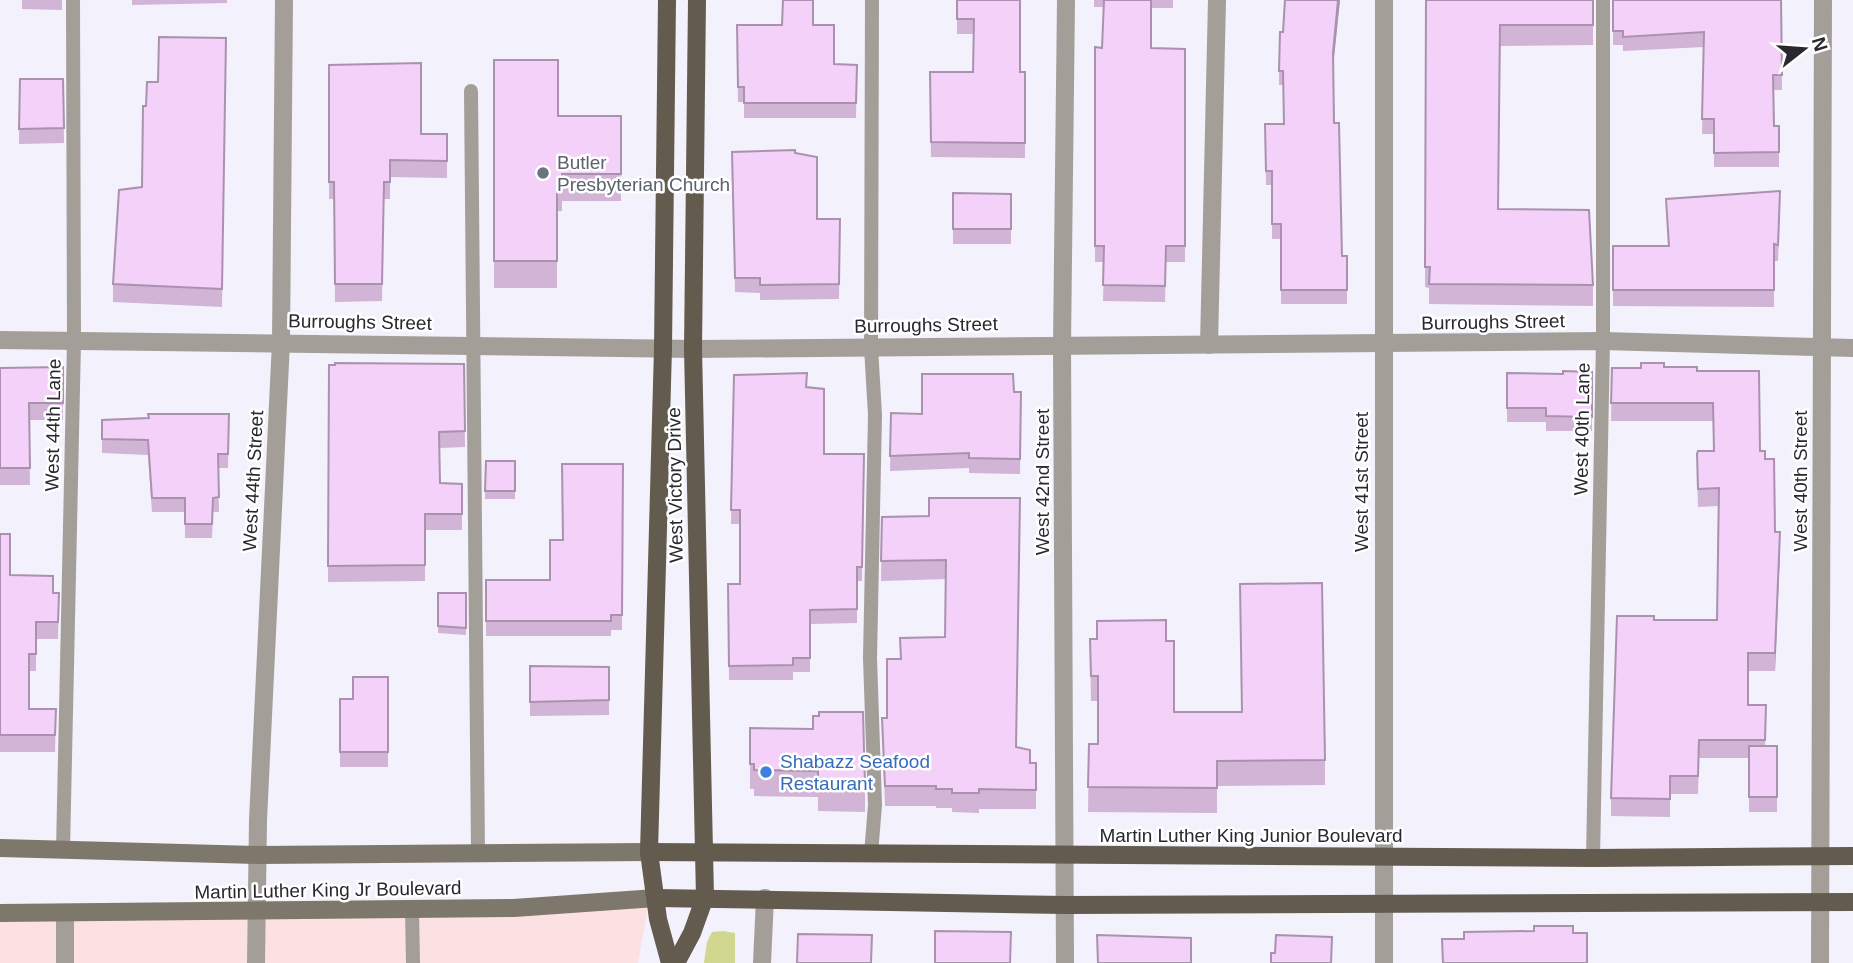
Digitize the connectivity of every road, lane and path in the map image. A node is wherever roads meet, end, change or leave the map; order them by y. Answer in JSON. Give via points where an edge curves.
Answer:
{"nodes":[{"id":1,"x":73,"y":0,"type":"edge"},
{"id":2,"x":284,"y":0,"type":"edge"},
{"id":3,"x":667,"y":0,"type":"edge"},
{"id":4,"x":697,"y":0,"type":"edge"},
{"id":5,"x":872,"y":0,"type":"edge"},
{"id":6,"x":1066,"y":0,"type":"edge"},
{"id":7,"x":1217,"y":0,"type":"edge"},
{"id":8,"x":1384,"y":0,"type":"edge"},
{"id":9,"x":1603,"y":0,"type":"edge"},
{"id":10,"x":1823,"y":0,"type":"edge"},
{"id":11,"x":471,"y":90,"type":"dead end"},
{"id":12,"x":0,"y":340,"type":"edge"},
{"id":13,"x":74,"y":341,"type":"junction"},
{"id":14,"x":1603,"y":341,"type":"junction"},
{"id":15,"x":281,"y":342,"type":"junction"},
{"id":16,"x":476,"y":345,"type":"junction"},
{"id":17,"x":1062,"y":345,"type":"junction"},
{"id":18,"x":1209,"y":345,"type":"junction"},
{"id":19,"x":1383,"y":345,"type":"junction"},
{"id":20,"x":871,"y":347,"type":"junction"},
{"id":21,"x":663,"y":348,"type":"junction"},
{"id":22,"x":1822,"y":348,"type":"junction"},
{"id":23,"x":1853,"y":348,"type":"edge"},
{"id":24,"x":693,"y":349,"type":"junction"},
{"id":25,"x":0,"y":848,"type":"edge"},
{"id":26,"x":63,"y":850,"type":"junction"},
{"id":27,"x":478,"y":852,"type":"junction"},
{"id":28,"x":649,"y":852,"type":"junction"},
{"id":29,"x":703,"y":854,"type":"junction"},
{"id":30,"x":871,"y":854,"type":"junction"},
{"id":31,"x":259,"y":855,"type":"junction"},
{"id":32,"x":1067,"y":856,"type":"junction"},
{"id":33,"x":1820,"y":856,"type":"junction"},
{"id":34,"x":1853,"y":856,"type":"edge"},
{"id":35,"x":1382,"y":857,"type":"junction"},
{"id":36,"x":1593,"y":858,"type":"junction"},
{"id":37,"x":705,"y":897,"type":"junction"},
{"id":38,"x":656,"y":898,"type":"junction"},
{"id":39,"x":765,"y":898,"type":"junction"},
{"id":40,"x":1820,"y":902,"type":"junction"},
{"id":41,"x":1853,"y":902,"type":"edge"},
{"id":42,"x":1065,"y":905,"type":"junction"},
{"id":43,"x":1384,"y":906,"type":"junction"},
{"id":44,"x":412,"y":910,"type":"junction"},
{"id":45,"x":257,"y":912,"type":"junction"},
{"id":46,"x":0,"y":913,"type":"edge"},
{"id":47,"x":65,"y":914,"type":"junction"},
{"id":48,"x":65,"y":963,"type":"edge"},
{"id":49,"x":256,"y":963,"type":"edge"},
{"id":50,"x":413,"y":963,"type":"edge"},
{"id":51,"x":670,"y":963,"type":"edge"},
{"id":52,"x":677,"y":963,"type":"edge"},
{"id":53,"x":762,"y":963,"type":"edge"},
{"id":54,"x":1065,"y":963,"type":"edge"},
{"id":55,"x":1384,"y":963,"type":"edge"},
{"id":56,"x":1820,"y":963,"type":"edge"}],
"edges":[{"from":1,"to":13,"type":"lane","name":"West 44th Lane"},
{"from":2,"to":15,"type":"street","name":"West 44th Street"},
{"from":3,"to":21,"type":"main road","name":"West Victory Drive"},
{"from":4,"to":24,"type":"main road","name":"West Victory Drive"},
{"from":5,"to":20,"type":"lane"},
{"from":6,"to":17,"type":"street","name":"West 42nd Street"},
{"from":7,"to":18,"type":"street"},
{"from":8,"to":19,"type":"street","name":"West 41st Street"},
{"from":9,"to":14,"type":"lane","name":"West 40th Lane"},
{"from":10,"to":22,"type":"street","name":"West 40th Street"},
{"from":11,"to":16,"type":"lane"},
{"from":12,"to":13,"type":"street","name":"Burroughs Street"},
{"from":13,"to":15,"type":"street","name":"Burroughs Street"},
{"from":13,"to":26,"type":"lane","name":"West 44th Lane"},
{"from":14,"to":19,"type":"street","name":"Burroughs Street"},
{"from":14,"to":22,"type":"street","name":"Burroughs Street"},
{"from":14,"to":36,"type":"lane","name":"West 40th Lane"},
{"from":15,"to":16,"type":"street","name":"Burroughs Street"},
{"from":15,"to":31,"type":"street","name":"West 44th Street"},
{"from":16,"to":21,"type":"street","name":"Burroughs Street"},
{"from":16,"to":27,"type":"lane"},
{"from":17,"to":18,"type":"street","name":"Burroughs Street"},
{"from":17,"to":20,"type":"street","name":"Burroughs Street"},
{"from":17,"to":32,"type":"street","name":"West 42nd Street"},
{"from":18,"to":19,"type":"street","name":"Burroughs Street"},
{"from":19,"to":35,"type":"street","name":"West 41st Street"},
{"from":20,"to":24,"type":"street","name":"Burroughs Street"},
{"from":20,"to":30,"type":"lane","via":[[875,415],[870,658],[875,806]]},
{"from":21,"to":24,"type":"street","name":"Burroughs Street"},
{"from":21,"to":28,"type":"main road","name":"West Victory Drive"},
{"from":22,"to":23,"type":"street","name":"Burroughs Street"},
{"from":22,"to":33,"type":"street","name":"West 40th Street"},
{"from":24,"to":29,"type":"main road","name":"West Victory Drive"},
{"from":25,"to":26,"type":"main road","name":"Martin Luther King Jr Boulevard"},
{"from":26,"to":31,"type":"main road","name":"Martin Luther King Jr Boulevard"},
{"from":27,"to":28,"type":"main road","name":"Martin Luther King Jr Boulevard"},
{"from":27,"to":31,"type":"main road","name":"Martin Luther King Jr Boulevard"},
{"from":28,"to":29,"type":"main road","name":"Martin Luther King Junior Boulevard"},
{"from":28,"to":38,"type":"main road","name":"West Victory Drive"},
{"from":29,"to":30,"type":"main road","name":"Martin Luther King Junior Boulevard"},
{"from":29,"to":37,"type":"main road","name":"West Victory Drive"},
{"from":30,"to":32,"type":"main road","name":"Martin Luther King Junior Boulevard"},
{"from":31,"to":45,"type":"street","name":"West 44th Street"},
{"from":32,"to":35,"type":"main road","name":"Martin Luther King Junior Boulevard"},
{"from":32,"to":42,"type":"street","name":"West 42nd Street"},
{"from":33,"to":34,"type":"main road","name":"Martin Luther King Junior Boulevard"},
{"from":33,"to":36,"type":"main road","name":"Martin Luther King Junior Boulevard"},
{"from":33,"to":40,"type":"street","name":"West 40th Street"},
{"from":35,"to":36,"type":"main road","name":"Martin Luther King Junior Boulevard"},
{"from":35,"to":43,"type":"street","name":"West 41st Street"},
{"from":37,"to":38,"type":"main road"},
{"from":37,"to":39,"type":"main road"},
{"from":37,"to":52,"type":"main road","name":"West Victory Drive"},
{"from":38,"to":44,"type":"main road","name":"Martin Luther King Jr Boulevard"},
{"from":38,"to":51,"type":"main road","name":"West Victory Drive"},
{"from":39,"to":42,"type":"main road"},
{"from":39,"to":53,"type":"street"},
{"from":40,"to":41,"type":"main road"},
{"from":40,"to":43,"type":"main road"},
{"from":40,"to":56,"type":"street","name":"West 40th Street"},
{"from":42,"to":43,"type":"main road"},
{"from":42,"to":54,"type":"street","name":"West 42nd Street"},
{"from":43,"to":55,"type":"street","name":"West 41st Street"},
{"from":44,"to":45,"type":"main road","name":"Martin Luther King Jr Boulevard"},
{"from":44,"to":50,"type":"lane"},
{"from":45,"to":47,"type":"main road","name":"Martin Luther King Jr Boulevard"},
{"from":45,"to":49,"type":"street","name":"West 44th Street"},
{"from":46,"to":47,"type":"main road","name":"Martin Luther King Jr Boulevard"},
{"from":47,"to":48,"type":"street"}]}
